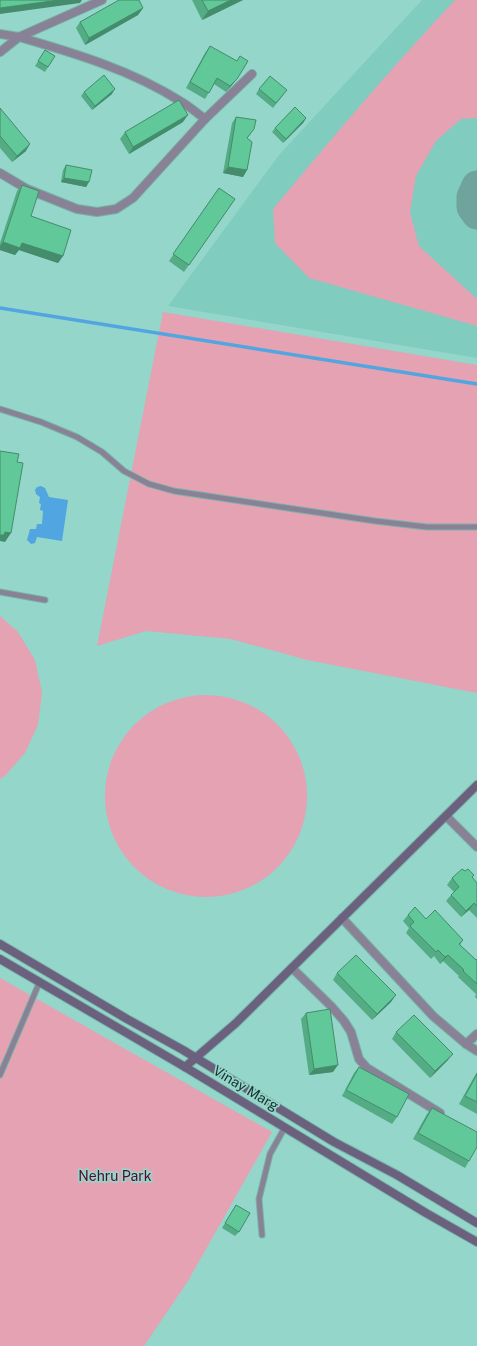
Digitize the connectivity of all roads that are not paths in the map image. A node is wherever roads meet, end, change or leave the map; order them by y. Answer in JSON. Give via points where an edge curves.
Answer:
{"nodes":[{"id":1,"x":100,"y":0,"type":"edge"},
{"id":2,"x":0,"y":34,"type":"edge"},
{"id":3,"x":19,"y":37,"type":"junction"},
{"id":4,"x":0,"y":52,"type":"edge"},
{"id":5,"x":252,"y":74,"type":"dead end"},
{"id":6,"x":205,"y":119,"type":"junction"},
{"id":7,"x":0,"y":173,"type":"edge"},
{"id":8,"x":0,"y":410,"type":"edge"},
{"id":9,"x":477,"y":527,"type":"edge"},
{"id":10,"x":0,"y":592,"type":"edge"},
{"id":11,"x":45,"y":600,"type":"dead end"},
{"id":12,"x":477,"y":785,"type":"edge"},
{"id":13,"x":446,"y":816,"type":"junction"},
{"id":14,"x":477,"y":847,"type":"edge"},
{"id":15,"x":342,"y":918,"type":"junction"},
{"id":16,"x":0,"y":944,"type":"edge"},
{"id":17,"x":0,"y":958,"type":"edge"},
{"id":18,"x":292,"y":968,"type":"junction"},
{"id":19,"x":40,"y":981,"type":"junction"},
{"id":20,"x":477,"y":1034,"type":"edge"},
{"id":21,"x":466,"y":1044,"type":"junction"},
{"id":22,"x":477,"y":1051,"type":"edge"},
{"id":23,"x":195,"y":1058,"type":"junction"},
{"id":24,"x":185,"y":1067,"type":"junction"},
{"id":25,"x":0,"y":1075,"type":"edge"},
{"id":26,"x":447,"y":1117,"type":"edge"},
{"id":27,"x":285,"y":1127,"type":"junction"},
{"id":28,"x":477,"y":1223,"type":"edge"},
{"id":29,"x":262,"y":1235,"type":"dead end"},
{"id":30,"x":477,"y":1242,"type":"edge"}],
"edges":[{"from":1,"to":3,"type":"street"},
{"from":2,"to":3,"type":"street"},
{"from":3,"to":4,"type":"street"},
{"from":3,"to":6,"type":"street","via":[[101,63],[150,84],[181,101]]},
{"from":5,"to":6,"type":"street"},
{"from":6,"to":7,"type":"street","via":[[133,198],[116,209],[97,212],[77,209],[27,189]]},
{"from":8,"to":9,"type":"lane","via":[[41,422],[77,437],[102,452],[124,471],[149,484],[174,491],[427,528]]},
{"from":10,"to":11,"type":"lane"},
{"from":12,"to":13,"type":"main road"},
{"from":13,"to":14,"type":"street"},
{"from":13,"to":15,"type":"main road"},
{"from":15,"to":18,"type":"main road"},
{"from":15,"to":21,"type":"street","via":[[433,1016]]},
{"from":16,"to":23,"type":"main road","name":"Vinay Marg"},
{"from":17,"to":19,"type":"main road","name":"Vinay Marg"},
{"from":18,"to":23,"type":"main road","via":[[236,1023]]},
{"from":18,"to":26,"type":"street","via":[[344,1021],[351,1032],[359,1059],[367,1068]]},
{"from":19,"to":24,"type":"main road","name":"Vinay Marg"},
{"from":19,"to":25,"type":"lane"},
{"from":20,"to":21,"type":"street"},
{"from":21,"to":22,"type":"street"},
{"from":23,"to":24,"type":"main road"},
{"from":23,"to":28,"type":"main road","name":"Vinay Marg","via":[[334,1142],[398,1175]]},
{"from":24,"to":27,"type":"main road","name":"Vinay Marg"},
{"from":27,"to":29,"type":"lane","via":[[270,1154],[259,1199]]},
{"from":27,"to":30,"type":"main road","name":"Vinay Marg"}]}
